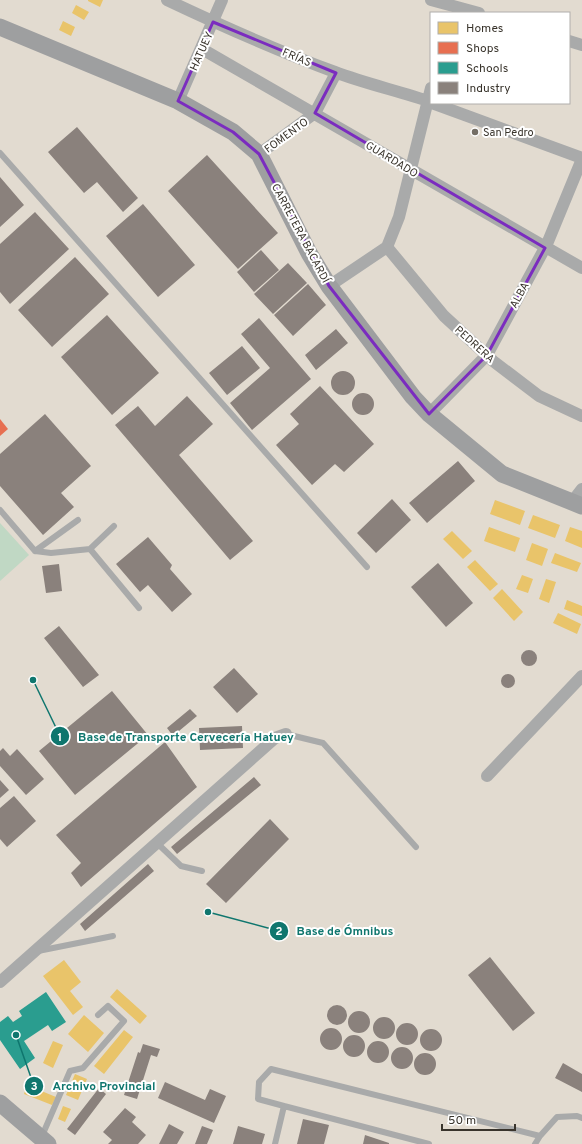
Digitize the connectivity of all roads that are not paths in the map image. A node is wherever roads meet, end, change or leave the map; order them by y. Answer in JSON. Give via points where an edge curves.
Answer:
{"nodes":[{"id":1,"x":167,"y":0,"type":"edge"},
{"id":2,"x":222,"y":0,"type":"edge"},
{"id":3,"x":431,"y":0,"type":"edge"},
{"id":4,"x":453,"y":9,"type":"edge"},
{"id":5,"x":472,"y":12,"type":"edge"},
{"id":6,"x":213,"y":22,"type":"junction"},
{"id":7,"x":0,"y":27,"type":"edge"},
{"id":8,"x":570,"y":41,"type":"edge"},
{"id":9,"x":582,"y":45,"type":"edge"},
{"id":10,"x":202,"y":49,"type":"junction"},
{"id":11,"x":336,"y":73,"type":"junction"},
{"id":12,"x":178,"y":101,"type":"junction"},
{"id":13,"x":430,"y":102,"type":"edge"},
{"id":14,"x":435,"y":104,"type":"edge"},
{"id":15,"x":316,"y":113,"type":"junction"},
{"id":16,"x":0,"y":153,"type":"edge"},
{"id":17,"x":259,"y":154,"type":"junction"},
{"id":18,"x":582,"y":158,"type":"edge"},
{"id":19,"x":410,"y":170,"type":"junction"},
{"id":20,"x":387,"y":247,"type":"junction"},
{"id":21,"x":545,"y":248,"type":"junction"},
{"id":22,"x":582,"y":268,"type":"edge"},
{"id":23,"x":329,"y":286,"type":"junction"},
{"id":24,"x":487,"y":355,"type":"junction"},
{"id":25,"x":429,"y":414,"type":"junction"},
{"id":26,"x":582,"y":416,"type":"edge"},
{"id":27,"x":579,"y":499,"type":"edge"},
{"id":28,"x":0,"y":510,"type":"edge"},
{"id":29,"x":78,"y":520,"type":"dead end"},
{"id":30,"x":114,"y":526,"type":"dead end"},
{"id":31,"x":90,"y":549,"type":"junction"},
{"id":32,"x":35,"y":551,"type":"junction"},
{"id":33,"x":367,"y":567,"type":"dead end"},
{"id":34,"x":139,"y":608,"type":"dead end"},
{"id":35,"x":582,"y":676,"type":"edge"},
{"id":36,"x":286,"y":734,"type":"joint"},
{"id":37,"x":487,"y":776,"type":"dead end"},
{"id":38,"x":157,"y":843,"type":"junction"},
{"id":39,"x":416,"y":847,"type":"dead end"},
{"id":40,"x":202,"y":871,"type":"dead end"},
{"id":41,"x":113,"y":936,"type":"dead end"},
{"id":42,"x":35,"y":952,"type":"junction"},
{"id":43,"x":0,"y":982,"type":"edge"},
{"id":44,"x":98,"y":1015,"type":"dead end"},
{"id":45,"x":0,"y":1103,"type":"edge"},
{"id":46,"x":284,"y":1106,"type":"junction"},
{"id":47,"x":582,"y":1118,"type":"edge"},
{"id":48,"x":540,"y":1136,"type":"junction"},
{"id":49,"x":44,"y":1141,"type":"edge"},
{"id":50,"x":275,"y":1144,"type":"edge"},
{"id":51,"x":429,"y":1144,"type":"edge"},
{"id":52,"x":535,"y":1144,"type":"edge"}],
"edges":[{"from":1,"to":6,"type":"street","name":"FRÍAS"},
{"from":2,"to":6,"type":"street","name":"HATUEY"},
{"from":3,"to":4,"type":"street"},
{"from":4,"to":5,"type":"street"},
{"from":6,"to":10,"type":"street","name":"HATUEY"},
{"from":6,"to":11,"type":"street","name":"FRÍAS"},
{"from":7,"to":12,"type":"street","name":"CARRETERA BACARDÍ"},
{"from":8,"to":9,"type":"street"},
{"from":10,"to":12,"type":"street","name":"HATUEY"},
{"from":10,"to":15,"type":"street","name":"GUARDADO"},
{"from":11,"to":13,"type":"street","name":"FRÍAS"},
{"from":11,"to":15,"type":"street","name":"FOMENTO"},
{"from":12,"to":17,"type":"street","name":"CARRETERA BACARDÍ","via":[[233,132]]},
{"from":13,"to":19,"type":"street"},
{"from":14,"to":18,"type":"street","name":"FRÍAS"},
{"from":15,"to":17,"type":"street","name":"FOMENTO"},
{"from":15,"to":19,"type":"street","name":"GUARDADO"},
{"from":16,"to":33,"type":"lane"},
{"from":17,"to":23,"type":"street","name":"CARRETERA BACARDÍ","via":[[309,253]]},
{"from":18,"to":21,"type":"street","name":"ALBA"},
{"from":19,"to":20,"type":"street","via":[[399,217]]},
{"from":19,"to":21,"type":"street","name":"GUARDADO"},
{"from":20,"to":23,"type":"street"},
{"from":20,"to":24,"type":"street","name":"PEDRERA","via":[[444,316]]},
{"from":21,"to":22,"type":"street","name":"GUARDADO"},
{"from":21,"to":24,"type":"street","name":"ALBA"},
{"from":23,"to":25,"type":"street","name":"CARRETERA BACARDÍ","via":[[413,397]]},
{"from":24,"to":25,"type":"street","name":"ALBA"},
{"from":24,"to":26,"type":"street","name":"PEDRERA","via":[[539,396]]},
{"from":25,"to":27,"type":"street","name":"CARRETERA BACARDÍ","via":[[502,474]]},
{"from":28,"to":32,"type":"lane"},
{"from":29,"to":32,"type":"lane"},
{"from":30,"to":31,"type":"lane"},
{"from":31,"to":32,"type":"lane","via":[[51,553]]},
{"from":31,"to":34,"type":"lane"},
{"from":35,"to":37,"type":"street"},
{"from":36,"to":38,"type":"street","via":[[275,738]]},
{"from":36,"to":39,"type":"lane","via":[[323,743]]},
{"from":38,"to":40,"type":"lane","via":[[180,866]]},
{"from":38,"to":42,"type":"street"},
{"from":41,"to":42,"type":"lane"},
{"from":42,"to":43,"type":"street"},
{"from":44,"to":49,"type":"lane","via":[[108,1006],[124,1021],[83,1068],[70,1071]]},
{"from":45,"to":49,"type":"street"},
{"from":46,"to":48,"type":"lane","via":[[258,1099],[259,1082],[271,1069]]},
{"from":46,"to":50,"type":"lane"},
{"from":46,"to":51,"type":"lane"},
{"from":47,"to":48,"type":"lane","via":[[557,1117]]},
{"from":48,"to":52,"type":"lane"}]}
